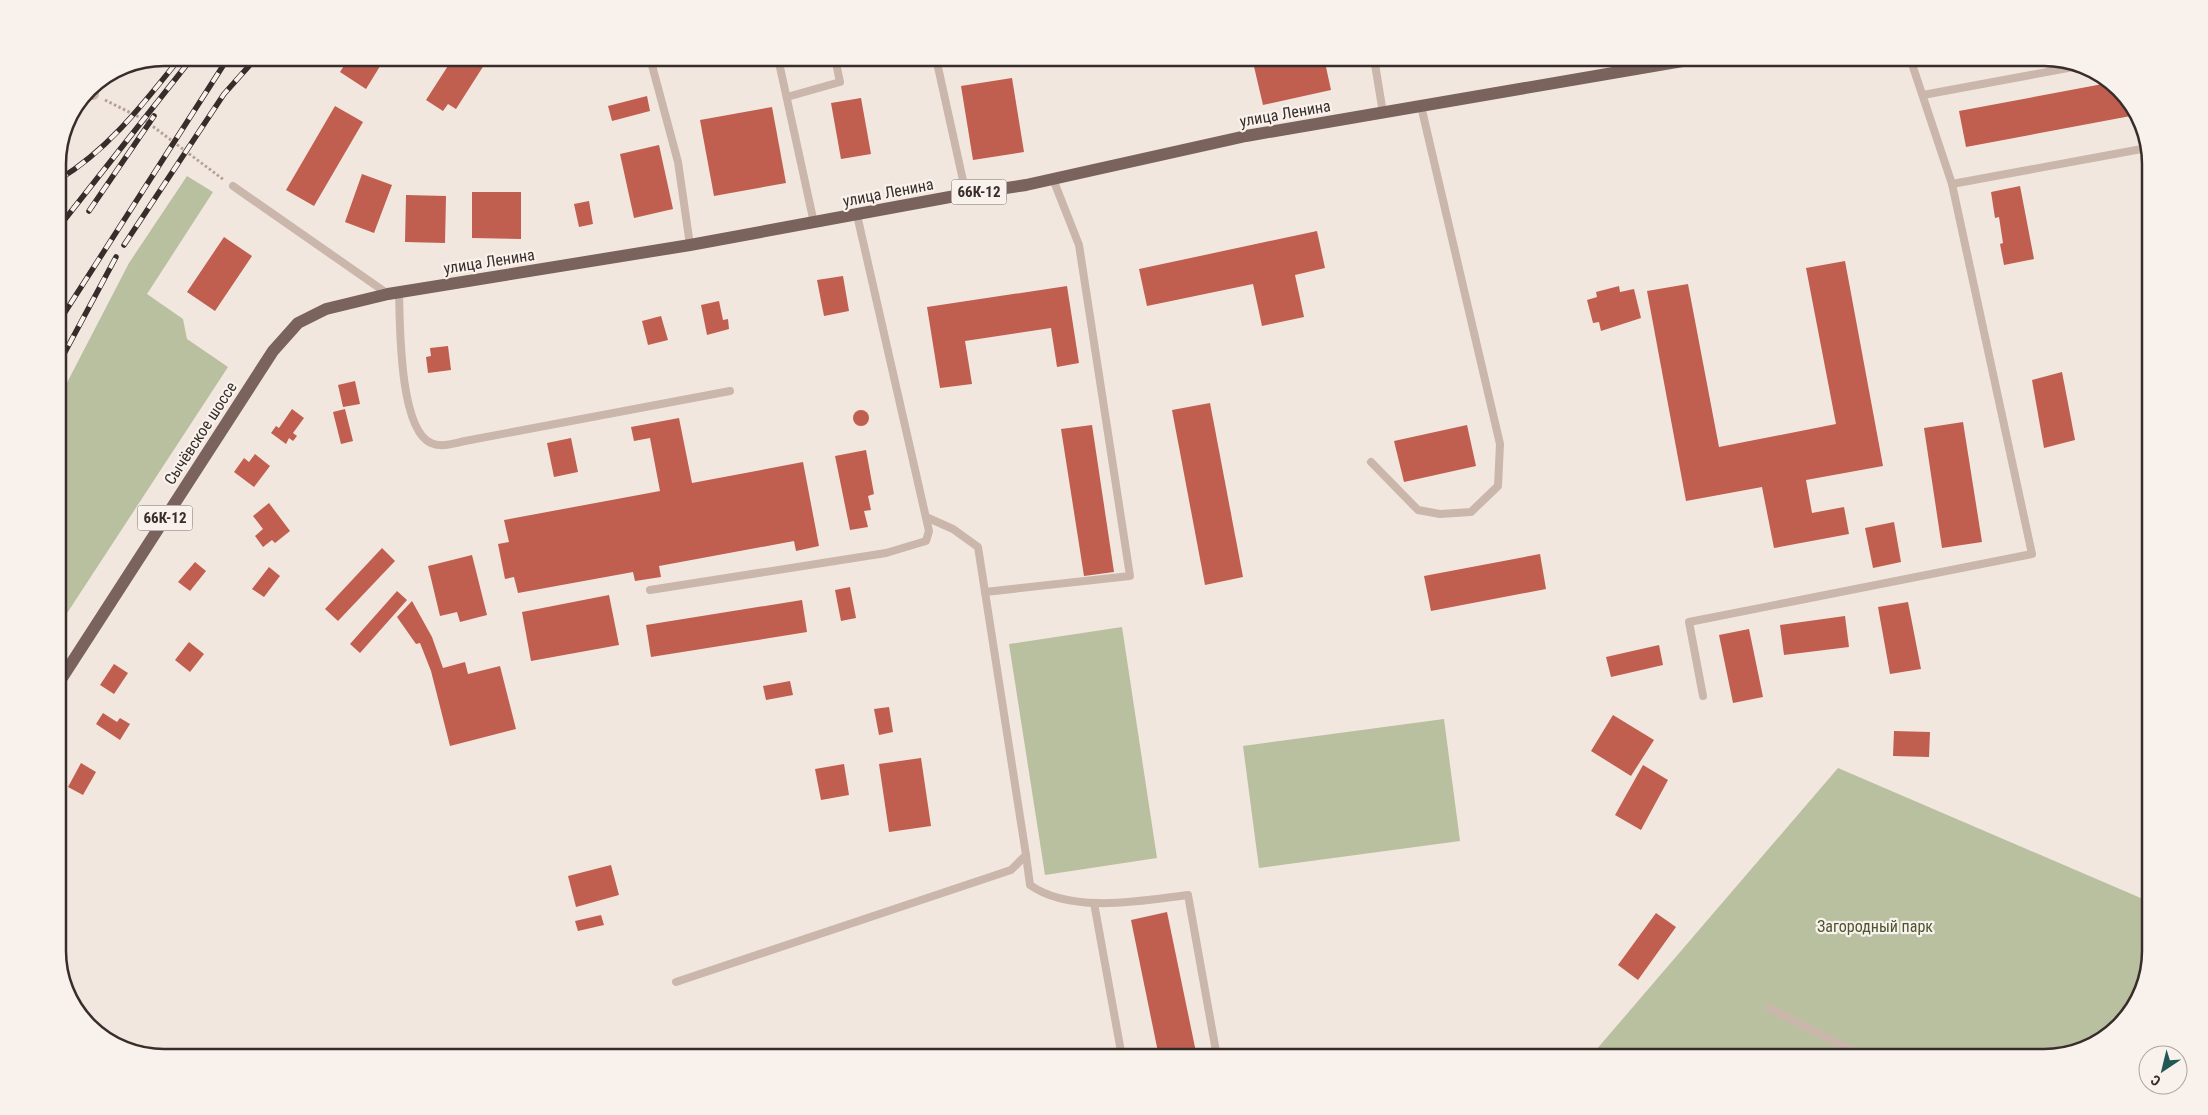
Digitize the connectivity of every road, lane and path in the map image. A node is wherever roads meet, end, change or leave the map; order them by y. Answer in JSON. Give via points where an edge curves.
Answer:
{"nodes":[{"id":1,"x":652,"y":66,"type":"edge"},
{"id":2,"x":780,"y":66,"type":"edge"},
{"id":3,"x":837,"y":66,"type":"edge"},
{"id":4,"x":938,"y":66,"type":"edge"},
{"id":5,"x":1375,"y":66,"type":"edge"},
{"id":6,"x":1654,"y":66,"type":"edge"},
{"id":7,"x":1913,"y":66,"type":"edge"},
{"id":8,"x":2065,"y":69,"type":"edge"},
{"id":9,"x":96,"y":95,"type":"edge"},
{"id":10,"x":1923,"y":95,"type":"junction"},
{"id":11,"x":787,"y":97,"type":"junction"},
{"id":12,"x":1421,"y":106,"type":"junction"},
{"id":13,"x":1383,"y":113,"type":"junction"},
{"id":14,"x":2141,"y":149,"type":"edge"},
{"id":15,"x":1053,"y":179,"type":"junction"},
{"id":16,"x":1952,"y":184,"type":"junction"},
{"id":17,"x":233,"y":186,"type":"joint"},
{"id":18,"x":966,"y":194,"type":"junction"},
{"id":19,"x":857,"y":215,"type":"junction"},
{"id":20,"x":814,"y":223,"type":"junction"},
{"id":21,"x":690,"y":245,"type":"junction"},
{"id":22,"x":394,"y":293,"type":"junction"},
{"id":23,"x":273,"y":352,"type":"joint"},
{"id":24,"x":730,"y":391,"type":"dead end"},
{"id":25,"x":1371,"y":462,"type":"dead end"},
{"id":26,"x":926,"y":517,"type":"junction"},
{"id":27,"x":650,"y":590,"type":"dead end"},
{"id":28,"x":985,"y":592,"type":"junction"},
{"id":29,"x":66,"y":672,"type":"edge"},
{"id":30,"x":1703,"y":696,"type":"dead end"},
{"id":31,"x":1026,"y":855,"type":"junction"},
{"id":32,"x":1094,"y":903,"type":"junction"},
{"id":33,"x":676,"y":982,"type":"dead end"},
{"id":34,"x":1769,"y":1008,"type":"dead end"},
{"id":35,"x":1120,"y":1049,"type":"edge"},
{"id":36,"x":1215,"y":1049,"type":"edge"},
{"id":37,"x":1848,"y":1049,"type":"edge"}],
"edges":[{"from":1,"to":21,"type":"lane","via":[[678,162]]},
{"from":2,"to":11,"type":"lane"},
{"from":3,"to":11,"type":"lane","via":[[840,82]]},
{"from":4,"to":18,"type":"lane"},
{"from":5,"to":13,"type":"lane"},
{"from":6,"to":12,"type":"main road","name":"улица Ленина","number":"66К-12"},
{"from":7,"to":10,"type":"lane"},
{"from":8,"to":10,"type":"lane"},
{"from":9,"to":17,"type":"path","via":[[144,119]]},
{"from":10,"to":16,"type":"lane"},
{"from":11,"to":20,"type":"lane"},
{"from":12,"to":13,"type":"main road","name":"улица Ленина","number":"66К-12"},
{"from":12,"to":25,"type":"lane","via":[[1500,444],[1498,486],[1471,512],[1432,513],[1418,510]]},
{"from":13,"to":15,"type":"main road","name":"улица Ленина","number":"66К-12","via":[[1246,136]]},
{"from":14,"to":16,"type":"lane"},
{"from":15,"to":18,"type":"main road","name":"улица Ленина","number":"66К-12"},
{"from":15,"to":28,"type":"lane","via":[[1079,245],[1130,576]]},
{"from":16,"to":30,"type":"lane","via":[[2032,554],[1689,622]]},
{"from":17,"to":22,"type":"lane"},
{"from":18,"to":19,"type":"main road","name":"улица Ленина","number":"66К-12"},
{"from":19,"to":20,"type":"main road","name":"улица Ленина","number":"66К-12"},
{"from":19,"to":26,"type":"lane"},
{"from":20,"to":21,"type":"main road","name":"улица Ленина","number":"66К-12"},
{"from":21,"to":22,"type":"main road","name":"улица Ленина","number":"66К-12"},
{"from":22,"to":23,"type":"main road","name":"улица Ленина","number":"66К-12","via":[[326,309],[298,323]]},
{"from":22,"to":24,"type":"lane","via":[[401,369],[418,429],[425,440],[433,444],[465,442]]},
{"from":23,"to":29,"type":"main road","name":"Сычёвское шоссе","number":"66К-12"},
{"from":26,"to":27,"type":"lane","via":[[929,531],[926,541],[886,553]]},
{"from":26,"to":28,"type":"lane","via":[[953,529],[978,547]]},
{"from":28,"to":31,"type":"lane"},
{"from":31,"to":32,"type":"lane","via":[[1030,886],[1044,895]]},
{"from":31,"to":33,"type":"lane","via":[[1011,870]]},
{"from":32,"to":35,"type":"lane"},
{"from":32,"to":36,"type":"lane","via":[[1106,905],[1188,895]]},
{"from":34,"to":37,"type":"lane"}]}
